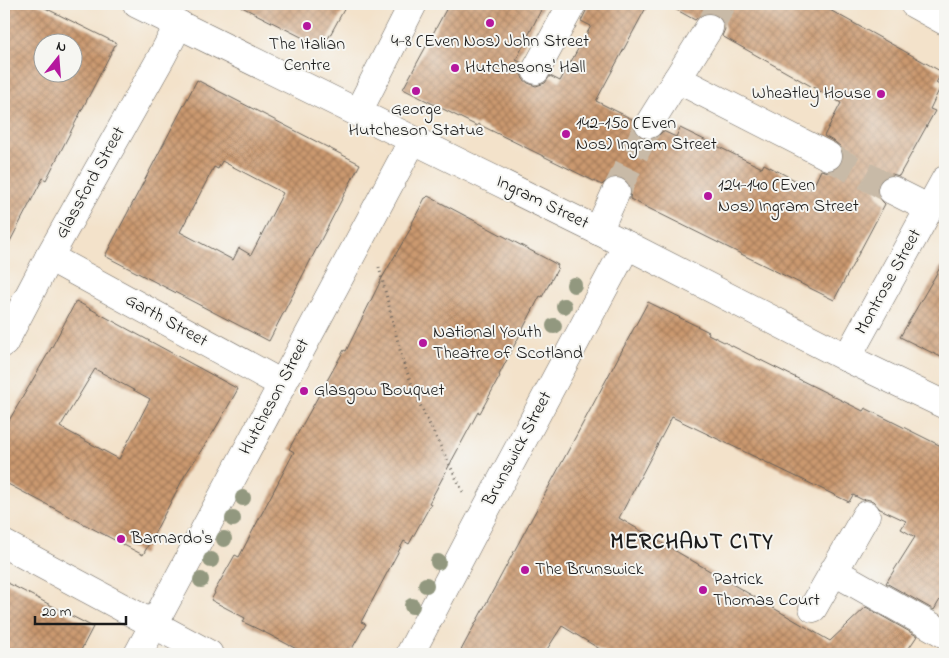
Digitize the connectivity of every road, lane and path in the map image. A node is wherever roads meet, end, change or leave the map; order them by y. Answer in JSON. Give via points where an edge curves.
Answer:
{"nodes":[{"id":1,"x":137,"y":4,"type":"edge"},
{"id":2,"x":413,"y":4,"type":"edge"},
{"id":3,"x":572,"y":4,"type":"edge"},
{"id":4,"x":914,"y":4,"type":"edge"},
{"id":5,"x":945,"y":21,"type":"edge"},
{"id":6,"x":179,"y":24,"type":"junction"},
{"id":7,"x":709,"y":28,"type":"tunnel mouth"},
{"id":8,"x":536,"y":70,"type":"dead end"},
{"id":9,"x":677,"y":79,"type":"junction"},
{"id":10,"x":358,"y":112,"type":"junction"},
{"id":11,"x":649,"y":124,"type":"tunnel mouth"},
{"id":12,"x":413,"y":140,"type":"junction"},
{"id":13,"x":828,"y":156,"type":"tunnel mouth"},
{"id":14,"x":945,"y":180,"type":"edge"},
{"id":15,"x":892,"y":190,"type":"tunnel mouth"},
{"id":16,"x":616,"y":192,"type":"tunnel mouth"},
{"id":17,"x":930,"y":208,"type":"junction"},
{"id":18,"x":366,"y":228,"type":"junction"},
{"id":19,"x":598,"y":231,"type":"junction"},
{"id":20,"x":627,"y":245,"type":"junction"},
{"id":21,"x":49,"y":257,"type":"junction"},
{"id":22,"x":4,"y":343,"type":"edge"},
{"id":23,"x":847,"y":358,"type":"junction"},
{"id":24,"x":282,"y":384,"type":"junction"},
{"id":25,"x":945,"y":405,"type":"edge"},
{"id":26,"x":866,"y":515,"type":"dead end"},
{"id":27,"x":477,"y":526,"type":"junction"},
{"id":28,"x":4,"y":544,"type":"edge"},
{"id":29,"x":833,"y":571,"type":"junction"},
{"id":30,"x":813,"y":608,"type":"dead end"},
{"id":31,"x":154,"y":626,"type":"junction"},
{"id":32,"x":945,"y":634,"type":"edge"},
{"id":33,"x":945,"y":649,"type":"edge"},
{"id":34,"x":138,"y":654,"type":"edge"},
{"id":35,"x":209,"y":654,"type":"edge"},
{"id":36,"x":410,"y":654,"type":"edge"},
{"id":37,"x":942,"y":654,"type":"edge"}],
"edges":[{"from":1,"to":6,"type":"street","name":"Ingram Street"},
{"from":2,"to":10,"type":"street"},
{"from":3,"to":8,"type":"street"},
{"from":4,"to":5,"type":"street"},
{"from":6,"to":10,"type":"street","name":"Ingram Street"},
{"from":6,"to":21,"type":"street","name":"Glassford Street"},
{"from":7,"to":9,"type":"street"},
{"from":9,"to":11,"type":"street"},
{"from":9,"to":13,"type":"street"},
{"from":10,"to":12,"type":"street","name":"Ingram Street"},
{"from":12,"to":18,"type":"street","name":"Hutcheson Street"},
{"from":12,"to":19,"type":"street","name":"Ingram Street"},
{"from":14,"to":17,"type":"street","name":"Montrose Street"},
{"from":15,"to":17,"type":"street"},
{"from":16,"to":19,"type":"street"},
{"from":17,"to":23,"type":"street","name":"Montrose Street"},
{"from":18,"to":24,"type":"street","name":"Hutcheson Street"},
{"from":18,"to":27,"type":"path","via":[[403,362]]},
{"from":19,"to":20,"type":"street","name":"Ingram Street"},
{"from":20,"to":23,"type":"street","name":"Ingram Street"},
{"from":20,"to":27,"type":"street","name":"Brunswick Street"},
{"from":21,"to":22,"type":"street","name":"Glassford Street"},
{"from":21,"to":24,"type":"street","name":"Garth Street"},
{"from":23,"to":25,"type":"street","name":"Ingram Street"},
{"from":24,"to":31,"type":"street","name":"Hutcheson Street"},
{"from":26,"to":29,"type":"street"},
{"from":27,"to":36,"type":"street","name":"Brunswick Street"},
{"from":28,"to":31,"type":"street"},
{"from":29,"to":30,"type":"street"},
{"from":29,"to":32,"type":"street"},
{"from":31,"to":34,"type":"street","name":"Hutcheson Street"},
{"from":31,"to":35,"type":"street"},
{"from":33,"to":37,"type":"street"}]}
